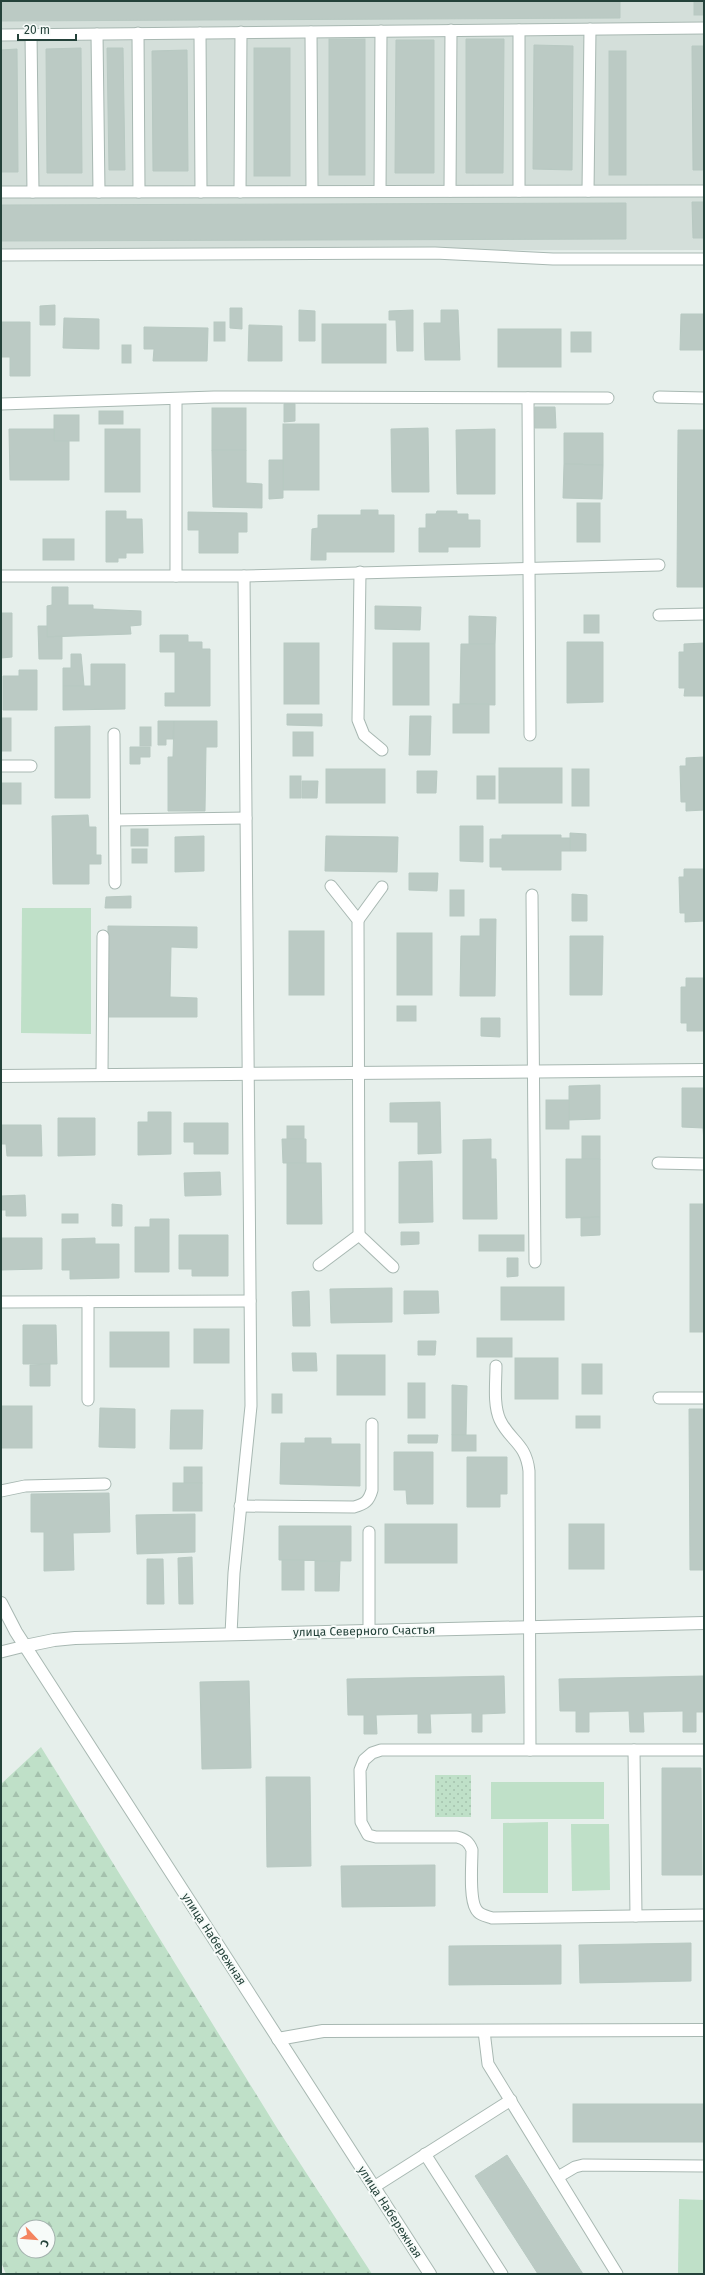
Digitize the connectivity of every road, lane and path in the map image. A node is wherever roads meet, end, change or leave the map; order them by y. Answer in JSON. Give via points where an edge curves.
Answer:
{"nodes":[{"id":1,"x":704,"y":28,"type":"edge"},
{"id":2,"x":590,"y":29,"type":"junction"},
{"id":3,"x":451,"y":30,"type":"junction"},
{"id":4,"x":520,"y":30,"type":"junction"},
{"id":5,"x":381,"y":31,"type":"junction"},
{"id":6,"x":241,"y":32,"type":"junction"},
{"id":7,"x":310,"y":32,"type":"junction"},
{"id":8,"x":138,"y":33,"type":"junction"},
{"id":9,"x":200,"y":33,"type":"junction"},
{"id":10,"x":31,"y":34,"type":"junction"},
{"id":11,"x":97,"y":34,"type":"junction"},
{"id":12,"x":1,"y":35,"type":"edge"},
{"id":13,"x":380,"y":191,"type":"junction"},
{"id":14,"x":450,"y":191,"type":"junction"},
{"id":15,"x":519,"y":191,"type":"junction"},
{"id":16,"x":588,"y":191,"type":"junction"},
{"id":17,"x":704,"y":191,"type":"edge"},
{"id":18,"x":1,"y":192,"type":"edge"},
{"id":19,"x":34,"y":192,"type":"junction"},
{"id":20,"x":99,"y":192,"type":"junction"},
{"id":21,"x":139,"y":192,"type":"junction"},
{"id":22,"x":201,"y":192,"type":"junction"},
{"id":23,"x":240,"y":192,"type":"junction"},
{"id":24,"x":312,"y":192,"type":"junction"},
{"id":25,"x":1,"y":255,"type":"edge"},
{"id":26,"x":704,"y":259,"type":"edge"},
{"id":27,"x":659,"y":397,"type":"dead end"},
{"id":28,"x":528,"y":398,"type":"junction"},
{"id":29,"x":608,"y":398,"type":"dead end"},
{"id":30,"x":704,"y":398,"type":"edge"},
{"id":31,"x":176,"y":400,"type":"junction"},
{"id":32,"x":1,"y":404,"type":"edge"},
{"id":33,"x":659,"y":565,"type":"dead end"},
{"id":34,"x":528,"y":567,"type":"junction"},
{"id":35,"x":360,"y":572,"type":"junction"},
{"id":36,"x":1,"y":576,"type":"edge"},
{"id":37,"x":176,"y":576,"type":"junction"},
{"id":38,"x":244,"y":576,"type":"junction"},
{"id":39,"x":659,"y":614,"type":"dead end"},
{"id":40,"x":704,"y":614,"type":"edge"},
{"id":41,"x":114,"y":734,"type":"dead end"},
{"id":42,"x":530,"y":735,"type":"dead end"},
{"id":43,"x":382,"y":750,"type":"dead end"},
{"id":44,"x":1,"y":766,"type":"edge"},
{"id":45,"x":31,"y":766,"type":"dead end"},
{"id":46,"x":246,"y":818,"type":"junction"},
{"id":47,"x":115,"y":820,"type":"junction"},
{"id":48,"x":115,"y":883,"type":"dead end"},
{"id":49,"x":331,"y":886,"type":"dead end"},
{"id":50,"x":382,"y":887,"type":"dead end"},
{"id":51,"x":532,"y":895,"type":"dead end"},
{"id":52,"x":358,"y":920,"type":"junction"},
{"id":53,"x":102,"y":936,"type":"dead end"},
{"id":54,"x":704,"y":1070,"type":"edge"},
{"id":55,"x":533,"y":1071,"type":"junction"},
{"id":56,"x":358,"y":1072,"type":"junction"},
{"id":57,"x":249,"y":1074,"type":"junction"},
{"id":58,"x":102,"y":1075,"type":"junction"},
{"id":59,"x":1,"y":1076,"type":"edge"},
{"id":60,"x":658,"y":1163,"type":"dead end"},
{"id":61,"x":704,"y":1164,"type":"edge"},
{"id":62,"x":359,"y":1235,"type":"junction"},
{"id":63,"x":535,"y":1262,"type":"dead end"},
{"id":64,"x":319,"y":1265,"type":"dead end"},
{"id":65,"x":393,"y":1267,"type":"dead end"},
{"id":66,"x":250,"y":1301,"type":"junction"},
{"id":67,"x":1,"y":1302,"type":"edge"},
{"id":68,"x":88,"y":1302,"type":"junction"},
{"id":69,"x":496,"y":1366,"type":"dead end"},
{"id":70,"x":659,"y":1398,"type":"dead end"},
{"id":71,"x":704,"y":1398,"type":"edge"},
{"id":72,"x":88,"y":1400,"type":"dead end"},
{"id":73,"x":372,"y":1424,"type":"dead end"},
{"id":74,"x":106,"y":1484,"type":"dead end"},
{"id":75,"x":1,"y":1491,"type":"edge"},
{"id":76,"x":240,"y":1506,"type":"junction"},
{"id":77,"x":369,"y":1532,"type":"dead end"},
{"id":78,"x":1,"y":1603,"type":"edge"},
{"id":79,"x":704,"y":1623,"type":"edge"},
{"id":80,"x":529,"y":1628,"type":"junction"},
{"id":81,"x":370,"y":1631,"type":"junction"},
{"id":82,"x":231,"y":1634,"type":"junction"},
{"id":83,"x":25,"y":1646,"type":"junction"},
{"id":84,"x":1,"y":1652,"type":"edge"},
{"id":85,"x":530,"y":1750,"type":"junction"},
{"id":86,"x":634,"y":1750,"type":"junction"},
{"id":87,"x":704,"y":1750,"type":"edge"},
{"id":88,"x":704,"y":1915,"type":"edge"},
{"id":89,"x":636,"y":1916,"type":"junction"},
{"id":90,"x":484,"y":2030,"type":"junction"},
{"id":91,"x":704,"y":2030,"type":"edge"},
{"id":92,"x":278,"y":2039,"type":"junction"},
{"id":93,"x":510,"y":2100,"type":"junction"},
{"id":94,"x":425,"y":2154,"type":"junction"},
{"id":95,"x":704,"y":2166,"type":"edge"},
{"id":96,"x":558,"y":2177,"type":"junction"},
{"id":97,"x":374,"y":2187,"type":"junction"},
{"id":98,"x":430,"y":2274,"type":"edge"},
{"id":99,"x":502,"y":2274,"type":"edge"},
{"id":100,"x":617,"y":2274,"type":"edge"}],
"edges":[{"from":1,"to":2,"type":"lane"},
{"from":2,"to":4,"type":"lane"},
{"from":2,"to":16,"type":"lane"},
{"from":3,"to":4,"type":"lane"},
{"from":3,"to":5,"type":"lane"},
{"from":3,"to":14,"type":"lane"},
{"from":4,"to":15,"type":"lane"},
{"from":5,"to":7,"type":"lane"},
{"from":5,"to":13,"type":"lane"},
{"from":6,"to":7,"type":"lane"},
{"from":6,"to":9,"type":"lane"},
{"from":6,"to":23,"type":"lane"},
{"from":7,"to":24,"type":"lane"},
{"from":8,"to":9,"type":"lane"},
{"from":8,"to":11,"type":"lane"},
{"from":8,"to":21,"type":"lane"},
{"from":9,"to":22,"type":"lane"},
{"from":10,"to":11,"type":"lane"},
{"from":10,"to":12,"type":"lane"},
{"from":10,"to":19,"type":"lane"},
{"from":11,"to":20,"type":"lane"},
{"from":13,"to":14,"type":"lane"},
{"from":13,"to":24,"type":"lane"},
{"from":14,"to":15,"type":"lane"},
{"from":15,"to":16,"type":"lane"},
{"from":16,"to":17,"type":"lane"},
{"from":18,"to":19,"type":"lane"},
{"from":19,"to":20,"type":"lane"},
{"from":20,"to":21,"type":"lane"},
{"from":21,"to":22,"type":"lane"},
{"from":22,"to":23,"type":"lane"},
{"from":23,"to":24,"type":"lane"},
{"from":25,"to":26,"type":"lane","via":[[435,253],[553,259]]},
{"from":27,"to":30,"type":"lane"},
{"from":28,"to":29,"type":"lane"},
{"from":28,"to":31,"type":"lane","via":[[214,397]]},
{"from":28,"to":34,"type":"lane"},
{"from":31,"to":32,"type":"lane"},
{"from":31,"to":37,"type":"lane"},
{"from":33,"to":34,"type":"lane"},
{"from":34,"to":35,"type":"lane"},
{"from":34,"to":42,"type":"lane"},
{"from":35,"to":38,"type":"lane"},
{"from":35,"to":43,"type":"lane","via":[[358,720],[364,735]]},
{"from":36,"to":37,"type":"lane"},
{"from":37,"to":38,"type":"lane"},
{"from":38,"to":46,"type":"lane"},
{"from":39,"to":40,"type":"lane"},
{"from":41,"to":47,"type":"lane"},
{"from":44,"to":45,"type":"lane"},
{"from":46,"to":47,"type":"lane"},
{"from":46,"to":57,"type":"lane"},
{"from":47,"to":48,"type":"lane"},
{"from":49,"to":52,"type":"lane"},
{"from":50,"to":52,"type":"lane"},
{"from":51,"to":55,"type":"lane"},
{"from":52,"to":56,"type":"lane"},
{"from":53,"to":58,"type":"lane"},
{"from":54,"to":55,"type":"street"},
{"from":55,"to":56,"type":"street"},
{"from":55,"to":63,"type":"lane"},
{"from":56,"to":57,"type":"street"},
{"from":56,"to":62,"type":"lane"},
{"from":57,"to":58,"type":"street"},
{"from":57,"to":66,"type":"lane"},
{"from":58,"to":59,"type":"street"},
{"from":60,"to":61,"type":"lane"},
{"from":62,"to":64,"type":"lane"},
{"from":62,"to":65,"type":"lane"},
{"from":66,"to":68,"type":"lane"},
{"from":66,"to":76,"type":"lane","via":[[251,1406]]},
{"from":67,"to":68,"type":"lane"},
{"from":68,"to":72,"type":"lane"},
{"from":69,"to":80,"type":"lane","via":[[497,1411],[500,1420],[523,1449],[528,1460]]},
{"from":70,"to":71,"type":"lane"},
{"from":73,"to":76,"type":"lane","via":[[372,1490],[369,1499],[363,1504],[354,1507]]},
{"from":74,"to":75,"type":"lane","via":[[25,1486]]},
{"from":76,"to":82,"type":"lane"},
{"from":77,"to":81,"type":"lane"},
{"from":78,"to":83,"type":"street","name":"улица Набережная"},
{"from":79,"to":80,"type":"street","name":"улица Северного Счастья"},
{"from":80,"to":81,"type":"street","name":"улица Северного Счастья"},
{"from":80,"to":85,"type":"lane"},
{"from":81,"to":82,"type":"street","name":"улица Северного Счастья"},
{"from":82,"to":83,"type":"street","name":"улица Северного Счастья","via":[[75,1638]]},
{"from":83,"to":84,"type":"lane"},
{"from":83,"to":92,"type":"street","name":"улица Набережная"},
{"from":85,"to":86,"type":"lane"},
{"from":85,"to":89,"type":"lane","via":[[381,1750],[372,1753],[364,1760],[360,1770],[363,1829],[368,1835],[376,1837],[464,1838],[472,1850],[473,1901],[476,1910],[483,1916]]},
{"from":86,"to":87,"type":"lane"},
{"from":86,"to":89,"type":"lane"},
{"from":88,"to":89,"type":"lane"},
{"from":90,"to":91,"type":"street"},
{"from":90,"to":92,"type":"street","via":[[323,2031]]},
{"from":90,"to":93,"type":"lane","via":[[488,2064]]},
{"from":92,"to":97,"type":"street","name":"улица Набережная"},
{"from":93,"to":94,"type":"lane"},
{"from":93,"to":96,"type":"lane"},
{"from":94,"to":97,"type":"lane"},
{"from":94,"to":99,"type":"lane"},
{"from":95,"to":96,"type":"lane","via":[[584,2165]]},
{"from":96,"to":100,"type":"lane"},
{"from":97,"to":98,"type":"street","name":"улица Набережная"}]}
